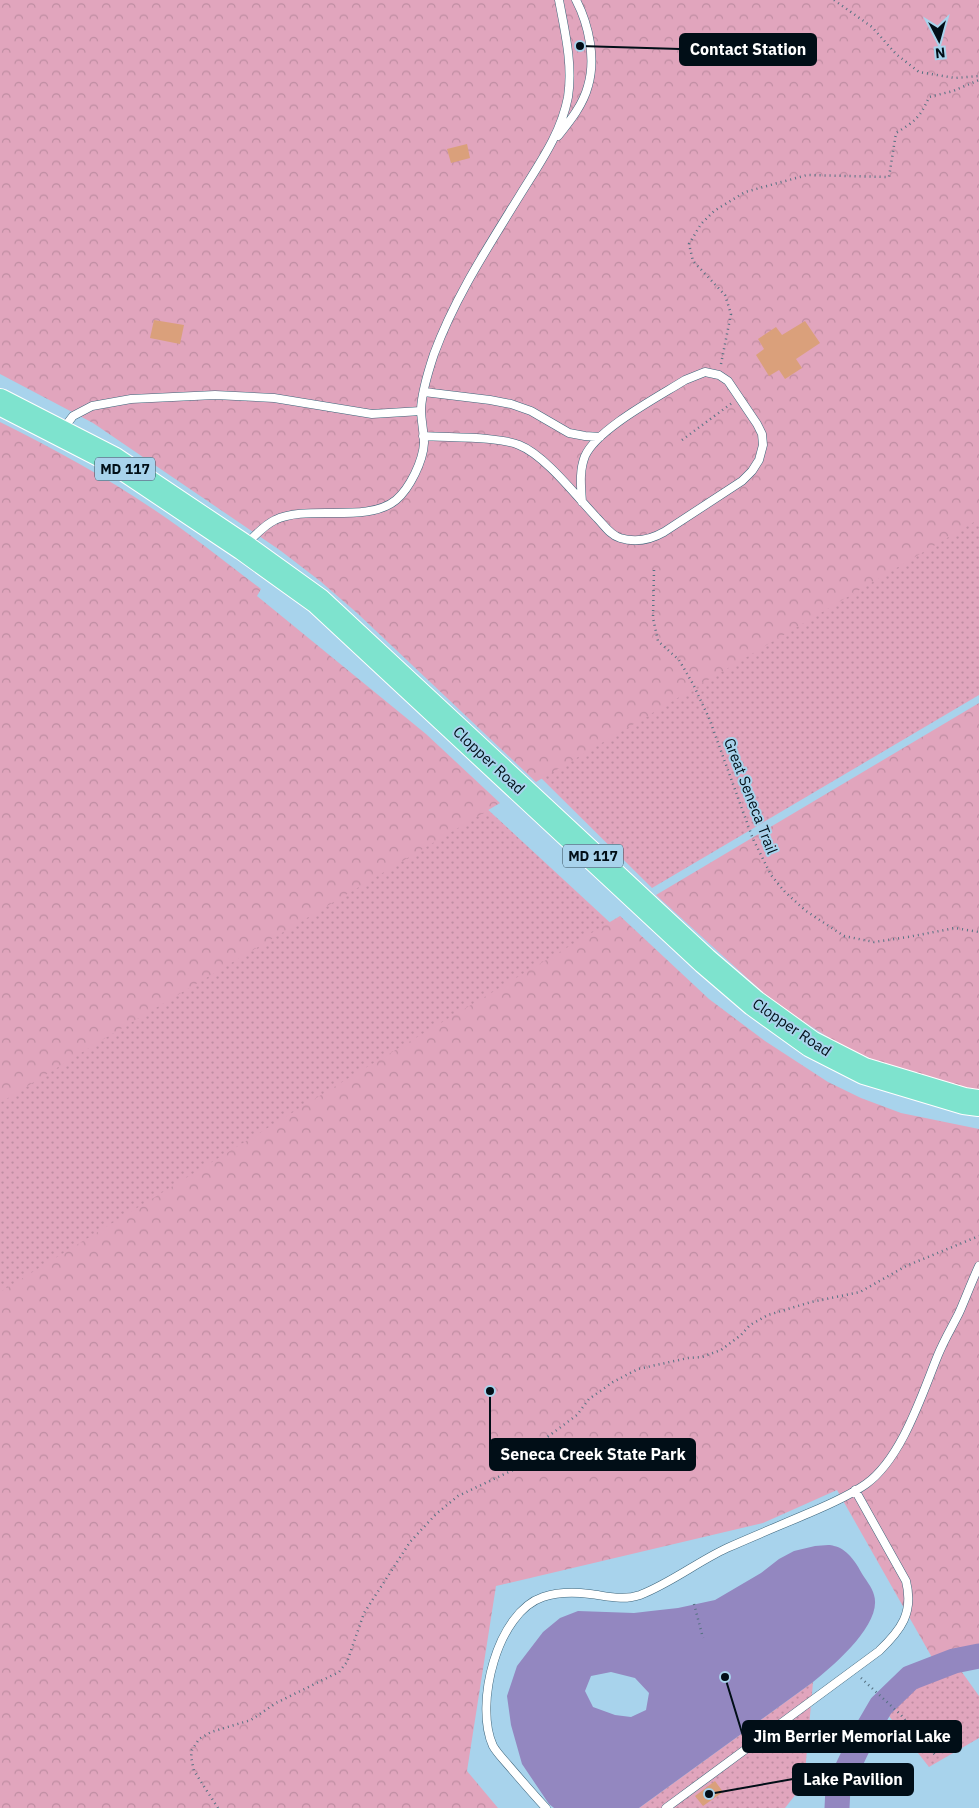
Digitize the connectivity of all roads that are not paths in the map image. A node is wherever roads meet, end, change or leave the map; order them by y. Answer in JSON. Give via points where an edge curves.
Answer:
{"nodes":[{"id":1,"x":559,"y":0,"type":"edge"},
{"id":2,"x":576,"y":0,"type":"edge"},
{"id":3,"x":551,"y":145,"type":"junction"},
{"id":4,"x":424,"y":392,"type":"junction"},
{"id":5,"x":0,"y":402,"type":"edge"},
{"id":6,"x":421,"y":411,"type":"junction"},
{"id":7,"x":60,"y":433,"type":"junction"},
{"id":8,"x":423,"y":436,"type":"junction"},
{"id":9,"x":600,"y":436,"type":"junction"},
{"id":10,"x":582,"y":502,"type":"junction"},
{"id":11,"x":243,"y":547,"type":"junction"},
{"id":12,"x":979,"y":1103,"type":"edge"},
{"id":13,"x":979,"y":1266,"type":"edge"},
{"id":14,"x":855,"y":1490,"type":"junction"},
{"id":15,"x":546,"y":1808,"type":"edge"},
{"id":16,"x":666,"y":1808,"type":"edge"}],
"edges":[{"from":1,"to":3,"type":"lane","via":[[570,76],[562,119]]},
{"from":2,"to":3,"type":"lane","via":[[589,34],[588,86],[581,103]]},
{"from":3,"to":4,"type":"lane","via":[[465,285],[441,337]]},
{"from":4,"to":6,"type":"lane"},
{"from":4,"to":9,"type":"lane","via":[[511,404],[532,411],[568,432]]},
{"from":5,"to":7,"type":"main road","name":"Clopper Road","number":"MD 117"},
{"from":6,"to":7,"type":"lane","via":[[372,414],[274,398],[215,395],[131,399],[92,406],[73,416]]},
{"from":6,"to":8,"type":"lane"},
{"from":7,"to":11,"type":"main road","name":"Clopper Road","number":"MD 117","via":[[112,460]]},
{"from":8,"to":10,"type":"lane","via":[[519,444],[534,453]]},
{"from":8,"to":11,"type":"lane","via":[[422,457],[415,474],[396,500],[363,512],[301,514],[275,519]]},
{"from":9,"to":10,"type":"lane","via":[[585,458],[580,478]]},
{"from":9,"to":10,"type":"lane","via":[[685,380],[705,372],[728,381],[762,434],[763,445],[759,460],[742,481],[653,538],[643,541],[619,538]]},
{"from":11,"to":12,"type":"main road","name":"Clopper Road","number":"MD 117","via":[[318,601],[754,1003],[811,1044],[864,1071]]},
{"from":13,"to":14,"type":"lane","via":[[905,1434],[883,1468],[867,1484]]},
{"from":14,"to":15,"type":"lane","via":[[726,1548],[639,1595],[623,1599],[565,1592],[542,1597],[522,1610],[498,1648],[490,1670],[488,1730],[494,1747]]},
{"from":14,"to":16,"type":"lane","via":[[906,1581],[908,1608],[904,1623],[884,1646]]}]}
